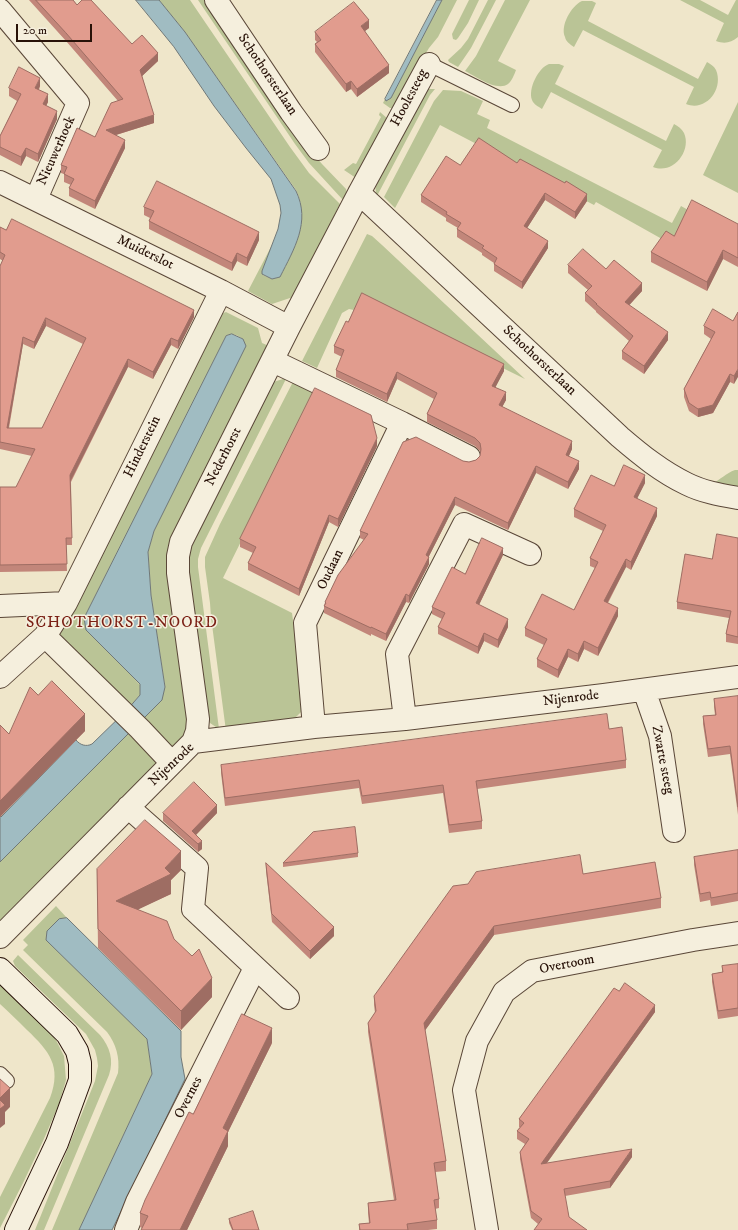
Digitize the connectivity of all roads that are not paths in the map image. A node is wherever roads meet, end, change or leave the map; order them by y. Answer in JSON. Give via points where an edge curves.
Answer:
{"nodes":[{"id":1,"x":216,"y":0,"type":"edge"},
{"id":2,"x":0,"y":10,"type":"edge"},
{"id":3,"x":429,"y":64,"type":"joint"},
{"id":4,"x":512,"y":105,"type":"dead end"},
{"id":5,"x":318,"y":149,"type":"dead end"},
{"id":6,"x":0,"y":182,"type":"edge"},
{"id":7,"x":359,"y":193,"type":"junction"},
{"id":8,"x":36,"y":199,"type":"junction"},
{"id":9,"x":221,"y":291,"type":"junction"},
{"id":10,"x":289,"y":327,"type":"junction"},
{"id":11,"x":273,"y":361,"type":"junction"},
{"id":12,"x":402,"y":424,"type":"junction"},
{"id":13,"x":469,"y":457,"type":"dead end"},
{"id":14,"x":738,"y":498,"type":"edge"},
{"id":15,"x":530,"y":554,"type":"dead end"},
{"id":16,"x":66,"y":603,"type":"junction"},
{"id":17,"x":0,"y":606,"type":"edge"},
{"id":18,"x":45,"y":636,"type":"junction"},
{"id":19,"x":0,"y":676,"type":"edge"},
{"id":20,"x":738,"y":677,"type":"edge"},
{"id":21,"x":644,"y":690,"type":"junction"},
{"id":22,"x":405,"y":719,"type":"junction"},
{"id":23,"x":314,"y":727,"type":"junction"},
{"id":24,"x":193,"y":742,"type":"junction"},
{"id":25,"x":172,"y":763,"type":"junction"},
{"id":26,"x":128,"y":807,"type":"junction"},
{"id":27,"x":674,"y":831,"type":"dead end"},
{"id":28,"x":738,"y":933,"type":"edge"},
{"id":29,"x":0,"y":937,"type":"edge"},
{"id":30,"x":255,"y":968,"type":"junction"},
{"id":31,"x":0,"y":969,"type":"edge"},
{"id":32,"x":288,"y":998,"type":"dead end"},
{"id":33,"x":16,"y":1230,"type":"edge"},
{"id":34,"x":126,"y":1230,"type":"edge"},
{"id":35,"x":487,"y":1230,"type":"edge"}],
"edges":[{"from":1,"to":5,"type":"street","name":"Schothorsterlaan"},
{"from":2,"to":8,"type":"street","name":"Nieuwerhoek","via":[[78,103]]},
{"from":3,"to":4,"type":"lane","name":"Hoolesteeg"},
{"from":3,"to":7,"type":"street","name":"Hoolesteeg"},
{"from":6,"to":8,"type":"street","name":"Muiderslot"},
{"from":7,"to":10,"type":"street","name":"Nederhorst"},
{"from":7,"to":14,"type":"street","name":"Schothorsterlaan","via":[[620,438],[664,472],[688,485],[710,493]]},
{"from":8,"to":9,"type":"street","name":"Muiderslot"},
{"from":9,"to":10,"type":"street","name":"Muiderslot"},
{"from":9,"to":16,"type":"street","name":"Hinderstein"},
{"from":10,"to":11,"type":"street","name":"Nederhorst"},
{"from":11,"to":12,"type":"street"},
{"from":11,"to":24,"type":"street","name":"Nederhorst","via":[[181,542],[178,556],[178,573],[198,719]]},
{"from":12,"to":13,"type":"street"},
{"from":12,"to":23,"type":"street","name":"Oudaan","via":[[305,623]]},
{"from":15,"to":22,"type":"street","via":[[464,524],[397,654]]},
{"from":16,"to":17,"type":"street"},
{"from":16,"to":18,"type":"street","name":"Hinderstein"},
{"from":18,"to":19,"type":"street","name":"Hinderstein"},
{"from":18,"to":25,"type":"street"},
{"from":20,"to":21,"type":"street","name":"Nijenrode"},
{"from":21,"to":22,"type":"street","name":"Nijenrode"},
{"from":21,"to":27,"type":"street","name":"Zwarte steeg","via":[[660,736]]},
{"from":22,"to":23,"type":"street","name":"Nijenrode"},
{"from":23,"to":24,"type":"street","name":"Nijenrode"},
{"from":24,"to":25,"type":"street","name":"Nijenrode"},
{"from":25,"to":26,"type":"street","name":"Nijenrode"},
{"from":26,"to":29,"type":"street","name":"Nijenrode"},
{"from":26,"to":30,"type":"street","via":[[197,868],[193,909]]},
{"from":28,"to":35,"type":"street","name":"Overtoom","via":[[532,971],[504,992],[477,1041],[464,1090]]},
{"from":30,"to":32,"type":"street"},
{"from":30,"to":34,"type":"street","name":"Overnes","via":[[137,1202]]},
{"from":31,"to":33,"type":"street","via":[[67,1034],[77,1051],[80,1063],[80,1080],[57,1143]]}]}
